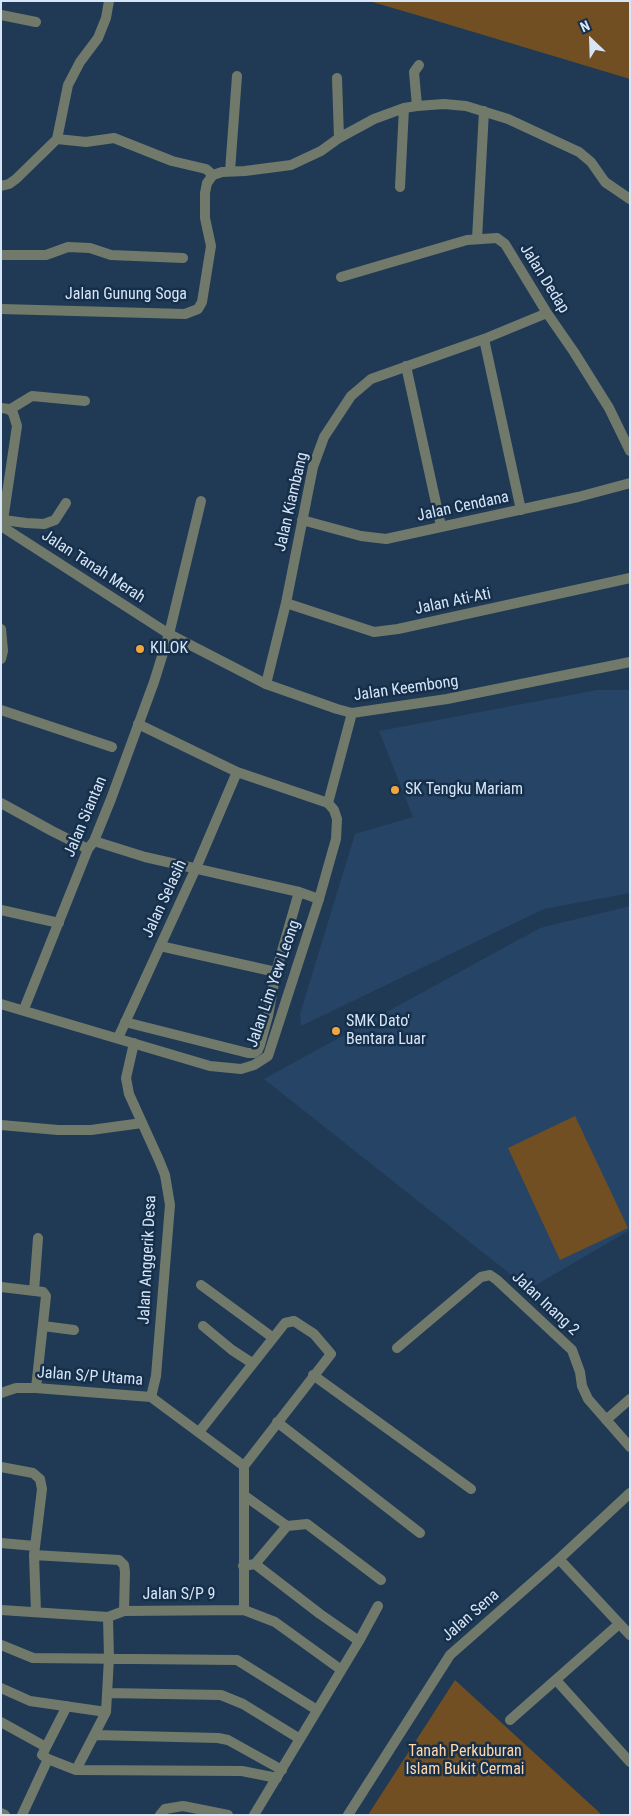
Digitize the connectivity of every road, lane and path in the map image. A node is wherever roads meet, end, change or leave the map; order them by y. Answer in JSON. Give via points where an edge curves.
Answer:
{"nodes":[{"id":1,"x":108,"y":1,"type":"edge"},
{"id":2,"x":1,"y":15,"type":"edge"},
{"id":3,"x":36,"y":22,"type":"dead end"},
{"id":4,"x":419,"y":66,"type":"dead end"},
{"id":5,"x":237,"y":76,"type":"dead end"},
{"id":6,"x":338,"y":78,"type":"dead end"},
{"id":7,"x":417,"y":106,"type":"junction"},
{"id":8,"x":404,"y":108,"type":"junction"},
{"id":9,"x":484,"y":111,"type":"junction"},
{"id":10,"x":339,"y":138,"type":"junction"},
{"id":11,"x":57,"y":139,"type":"junction"},
{"id":12,"x":230,"y":171,"type":"junction"},
{"id":13,"x":213,"y":175,"type":"junction"},
{"id":14,"x":1,"y":186,"type":"edge"},
{"id":15,"x":400,"y":187,"type":"dead end"},
{"id":16,"x":630,"y":198,"type":"edge"},
{"id":17,"x":477,"y":239,"type":"junction"},
{"id":18,"x":1,"y":255,"type":"edge"},
{"id":19,"x":183,"y":258,"type":"dead end"},
{"id":20,"x":341,"y":277,"type":"dead end"},
{"id":21,"x":1,"y":309,"type":"edge"},
{"id":22,"x":547,"y":313,"type":"junction"},
{"id":23,"x":484,"y":339,"type":"junction"},
{"id":24,"x":406,"y":366,"type":"junction"},
{"id":25,"x":85,"y":401,"type":"dead end"},
{"id":26,"x":5,"y":409,"type":"edge"},
{"id":27,"x":630,"y":451,"type":"edge"},
{"id":28,"x":630,"y":483,"type":"edge"},
{"id":29,"x":201,"y":501,"type":"dead end"},
{"id":30,"x":66,"y":502,"type":"dead end"},
{"id":31,"x":521,"y":510,"type":"junction"},
{"id":32,"x":302,"y":520,"type":"junction"},
{"id":33,"x":2,"y":524,"type":"edge"},
{"id":34,"x":441,"y":526,"type":"junction"},
{"id":35,"x":630,"y":578,"type":"edge"},
{"id":36,"x":286,"y":603,"type":"junction"},
{"id":37,"x":1,"y":629,"type":"edge"},
{"id":38,"x":169,"y":634,"type":"junction"},
{"id":39,"x":1,"y":659,"type":"edge"},
{"id":40,"x":630,"y":662,"type":"edge"},
{"id":41,"x":266,"y":684,"type":"junction"},
{"id":42,"x":1,"y":710,"type":"edge"},
{"id":43,"x":352,"y":713,"type":"junction"},
{"id":44,"x":138,"y":724,"type":"junction"},
{"id":45,"x":112,"y":747,"type":"dead end"},
{"id":46,"x":237,"y":772,"type":"junction"},
{"id":47,"x":1,"y":803,"type":"edge"},
{"id":48,"x":328,"y":803,"type":"junction"},
{"id":49,"x":91,"y":845,"type":"junction"},
{"id":50,"x":196,"y":868,"type":"junction"},
{"id":51,"x":299,"y":892,"type":"junction"},
{"id":52,"x":319,"y":899,"type":"junction"},
{"id":53,"x":1,"y":910,"type":"edge"},
{"id":54,"x":59,"y":922,"type":"junction"},
{"id":55,"x":160,"y":946,"type":"junction"},
{"id":56,"x":276,"y":972,"type":"junction"},
{"id":57,"x":1,"y":1004,"type":"edge"},
{"id":58,"x":24,"y":1010,"type":"junction"},
{"id":59,"x":125,"y":1022,"type":"junction"},
{"id":60,"x":118,"y":1038,"type":"junction"},
{"id":61,"x":134,"y":1044,"type":"junction"},
{"id":62,"x":142,"y":1123,"type":"junction"},
{"id":63,"x":1,"y":1125,"type":"edge"},
{"id":64,"x":38,"y":1238,"type":"dead end"},
{"id":65,"x":201,"y":1286,"type":"dead end"},
{"id":66,"x":1,"y":1287,"type":"edge"},
{"id":67,"x":34,"y":1291,"type":"junction"},
{"id":68,"x":43,"y":1326,"type":"junction"},
{"id":69,"x":203,"y":1326,"type":"dead end"},
{"id":70,"x":74,"y":1330,"type":"dead end"},
{"id":71,"x":272,"y":1338,"type":"junction"},
{"id":72,"x":397,"y":1348,"type":"dead end"},
{"id":73,"x":252,"y":1363,"type":"junction"},
{"id":74,"x":313,"y":1375,"type":"junction"},
{"id":75,"x":36,"y":1388,"type":"junction"},
{"id":76,"x":1,"y":1393,"type":"edge"},
{"id":77,"x":151,"y":1397,"type":"junction"},
{"id":78,"x":630,"y":1399,"type":"edge"},
{"id":79,"x":606,"y":1420,"type":"junction"},
{"id":80,"x":277,"y":1422,"type":"junction"},
{"id":81,"x":199,"y":1432,"type":"junction"},
{"id":82,"x":630,"y":1447,"type":"edge"},
{"id":83,"x":244,"y":1466,"type":"junction"},
{"id":84,"x":1,"y":1467,"type":"edge"},
{"id":85,"x":471,"y":1488,"type":"dead end"},
{"id":86,"x":630,"y":1493,"type":"edge"},
{"id":87,"x":245,"y":1496,"type":"junction"},
{"id":88,"x":287,"y":1526,"type":"junction"},
{"id":89,"x":420,"y":1533,"type":"dead end"},
{"id":90,"x":1,"y":1542,"type":"edge"},
{"id":91,"x":35,"y":1551,"type":"junction"},
{"id":92,"x":560,"y":1559,"type":"junction"},
{"id":93,"x":255,"y":1564,"type":"junction"},
{"id":94,"x":243,"y":1566,"type":"junction"},
{"id":95,"x":381,"y":1580,"type":"dead end"},
{"id":96,"x":378,"y":1606,"type":"dead end"},
{"id":97,"x":1,"y":1610,"type":"edge"},
{"id":98,"x":244,"y":1610,"type":"junction"},
{"id":99,"x":124,"y":1611,"type":"junction"},
{"id":100,"x":36,"y":1612,"type":"junction"},
{"id":101,"x":108,"y":1617,"type":"junction"},
{"id":102,"x":619,"y":1624,"type":"junction"},
{"id":103,"x":630,"y":1635,"type":"edge"},
{"id":104,"x":359,"y":1640,"type":"junction"},
{"id":105,"x":1,"y":1645,"type":"edge"},
{"id":106,"x":109,"y":1658,"type":"junction"},
{"id":107,"x":340,"y":1669,"type":"junction"},
{"id":108,"x":556,"y":1680,"type":"junction"},
{"id":109,"x":1,"y":1688,"type":"edge"},
{"id":110,"x":107,"y":1693,"type":"junction"},
{"id":111,"x":67,"y":1706,"type":"junction"},
{"id":112,"x":317,"y":1710,"type":"junction"},
{"id":113,"x":106,"y":1712,"type":"junction"},
{"id":114,"x":510,"y":1720,"type":"dead end"},
{"id":115,"x":1,"y":1722,"type":"edge"},
{"id":116,"x":94,"y":1735,"type":"junction"},
{"id":117,"x":300,"y":1738,"type":"junction"},
{"id":118,"x":46,"y":1747,"type":"junction"},
{"id":119,"x":48,"y":1759,"type":"junction"},
{"id":120,"x":630,"y":1762,"type":"edge"},
{"id":121,"x":76,"y":1770,"type":"junction"},
{"id":122,"x":279,"y":1774,"type":"junction"},
{"id":123,"x":1,"y":1813,"type":"edge"},
{"id":124,"x":5,"y":1815,"type":"edge"},
{"id":125,"x":22,"y":1815,"type":"edge"},
{"id":126,"x":160,"y":1815,"type":"edge"},
{"id":127,"x":228,"y":1815,"type":"edge"},
{"id":128,"x":254,"y":1815,"type":"edge"},
{"id":129,"x":348,"y":1815,"type":"edge"}],
"edges":[{"from":1,"to":11,"type":"street","via":[[106,18],[98,38],[68,85]]},
{"from":2,"to":3,"type":"street"},
{"from":4,"to":7,"type":"street","via":[[414,72]]},
{"from":5,"to":12,"type":"street"},
{"from":6,"to":10,"type":"street"},
{"from":7,"to":8,"type":"street"},
{"from":7,"to":9,"type":"street","via":[[444,104]]},
{"from":8,"to":10,"type":"street","via":[[374,119]]},
{"from":8,"to":15,"type":"street"},
{"from":9,"to":16,"type":"street","via":[[579,152],[605,182]]},
{"from":9,"to":17,"type":"street"},
{"from":10,"to":12,"type":"street","via":[[321,151],[291,165]]},
{"from":11,"to":13,"type":"street","via":[[86,142],[114,138],[172,161],[206,169]]},
{"from":11,"to":14,"type":"street","via":[[16,179]]},
{"from":12,"to":13,"type":"street"},
{"from":13,"to":21,"type":"street","name":"Jalan Gunung Soga","via":[[205,193],[205,218],[211,246],[202,302],[198,309],[185,314]]},
{"from":17,"to":20,"type":"street","name":"Jalan Dedap"},
{"from":17,"to":22,"type":"street","name":"Jalan Dedap","via":[[497,238],[505,244]]},
{"from":18,"to":19,"type":"street","via":[[46,255],[68,247],[90,248],[111,255]]},
{"from":22,"to":23,"type":"street","name":"Jalan Kiambang"},
{"from":22,"to":27,"type":"street","name":"Jalan Dedap","via":[[609,408]]},
{"from":23,"to":24,"type":"street","name":"Jalan Kiambang"},
{"from":23,"to":31,"type":"street"},
{"from":24,"to":32,"type":"street","name":"Jalan Kiambang","via":[[371,379],[351,396],[339,412],[324,437],[313,467]]},
{"from":24,"to":34,"type":"street"},
{"from":25,"to":26,"type":"street","via":[[32,396]]},
{"from":26,"to":33,"type":"street","via":[[16,419],[17,426]]},
{"from":28,"to":31,"type":"street","name":"Jalan Cendana"},
{"from":29,"to":38,"type":"street","name":"Jalan Siantan"},
{"from":30,"to":33,"type":"street","via":[[55,520],[44,524]]},
{"from":31,"to":34,"type":"street","name":"Jalan Cendana"},
{"from":32,"to":34,"type":"street","name":"Jalan Cendana","via":[[361,536],[386,539]]},
{"from":32,"to":36,"type":"street","name":"Jalan Kiambang"},
{"from":33,"to":38,"type":"street","name":"Jalan Tanah Merah"},
{"from":35,"to":36,"type":"street","name":"Jalan Ati-Ati","via":[[374,632]]},
{"from":36,"to":41,"type":"street","name":"Jalan Kiambang"},
{"from":37,"to":39,"type":"street"},
{"from":38,"to":41,"type":"street","name":"Jalan Keembong"},
{"from":38,"to":44,"type":"street","name":"Jalan Siantan"},
{"from":40,"to":43,"type":"street","name":"Jalan Keembong","via":[[447,699]]},
{"from":41,"to":43,"type":"street","name":"Jalan Keembong"},
{"from":42,"to":45,"type":"street"},
{"from":43,"to":48,"type":"street"},
{"from":44,"to":46,"type":"street"},
{"from":44,"to":49,"type":"street","name":"Jalan Siantan"},
{"from":46,"to":48,"type":"street"},
{"from":46,"to":50,"type":"street","name":"Jalan Selasih"},
{"from":47,"to":49,"type":"street","via":[[52,831]]},
{"from":48,"to":52,"type":"street","name":"Jalan Lim Yew Leong","via":[[337,819],[336,839]]},
{"from":49,"to":50,"type":"street"},
{"from":49,"to":54,"type":"street","name":"Jalan Siantan"},
{"from":50,"to":51,"type":"street"},
{"from":50,"to":55,"type":"street","name":"Jalan Selasih"},
{"from":51,"to":52,"type":"street"},
{"from":51,"to":56,"type":"street"},
{"from":52,"to":61,"type":"street","name":"Jalan Lim Yew Leong","via":[[268,1056],[254,1066],[226,1068]]},
{"from":53,"to":54,"type":"street"},
{"from":54,"to":58,"type":"street","name":"Jalan Siantan"},
{"from":55,"to":56,"type":"street"},
{"from":55,"to":59,"type":"street","name":"Jalan Selasih"},
{"from":56,"to":59,"type":"street","via":[[268,1016],[260,1045],[254,1053]]},
{"from":57,"to":58,"type":"street","name":"Jalan Lim Yew Leong"},
{"from":58,"to":60,"type":"street","name":"Jalan Lim Yew Leong"},
{"from":59,"to":60,"type":"street","name":"Jalan Selasih"},
{"from":60,"to":61,"type":"street","name":"Jalan Lim Yew Leong"},
{"from":61,"to":62,"type":"street","name":"Jalan Anggerik Desa","via":[[126,1078],[129,1094]]},
{"from":62,"to":63,"type":"street","via":[[91,1130]]},
{"from":62,"to":77,"type":"street","name":"Jalan Anggerik Desa","via":[[165,1174],[170,1205],[157,1368]]},
{"from":64,"to":67,"type":"street"},
{"from":65,"to":71,"type":"street"},
{"from":66,"to":67,"type":"street"},
{"from":67,"to":68,"type":"street","via":[[43,1292],[46,1296]]},
{"from":68,"to":70,"type":"street"},
{"from":68,"to":75,"type":"street"},
{"from":69,"to":73,"type":"street"},
{"from":71,"to":73,"type":"street"},
{"from":71,"to":74,"type":"street","via":[[285,1322],[294,1321],[314,1334],[331,1354]]},
{"from":72,"to":79,"type":"street","name":"Jalan Inang 2","via":[[481,1276],[490,1276],[572,1350],[588,1399]]},
{"from":73,"to":81,"type":"street"},
{"from":74,"to":80,"type":"street"},
{"from":74,"to":85,"type":"street"},
{"from":75,"to":76,"type":"street","name":"Jalan S/P Utama","via":[[16,1388]]},
{"from":75,"to":77,"type":"street","name":"Jalan S/P Utama"},
{"from":77,"to":81,"type":"street","name":"Jalan S/P Utama"},
{"from":78,"to":79,"type":"street"},
{"from":79,"to":82,"type":"street","name":"Jalan Inang 2"},
{"from":80,"to":83,"type":"street"},
{"from":80,"to":89,"type":"street"},
{"from":81,"to":83,"type":"street","name":"Jalan S/P Utama"},
{"from":83,"to":87,"type":"street"},
{"from":84,"to":91,"type":"street","via":[[33,1473],[40,1479],[42,1498]]},
{"from":86,"to":92,"type":"street","name":"Jalan Sena"},
{"from":87,"to":88,"type":"street"},
{"from":87,"to":94,"type":"street"},
{"from":88,"to":93,"type":"street"},
{"from":88,"to":95,"type":"street","via":[[306,1524]]},
{"from":90,"to":91,"type":"street"},
{"from":91,"to":99,"type":"street","via":[[119,1560],[125,1572]]},
{"from":91,"to":100,"type":"street"},
{"from":92,"to":102,"type":"street"},
{"from":92,"to":129,"type":"street","name":"Jalan Sena","via":[[450,1655]]},
{"from":93,"to":94,"type":"street"},
{"from":93,"to":104,"type":"street"},
{"from":94,"to":98,"type":"street"},
{"from":96,"to":104,"type":"street"},
{"from":97,"to":100,"type":"street","name":"Jalan S/P 9"},
{"from":98,"to":99,"type":"street","name":"Jalan S/P 9"},
{"from":98,"to":107,"type":"street","name":"Jalan S/P 9","via":[[275,1622]]},
{"from":99,"to":101,"type":"street","name":"Jalan S/P 9"},
{"from":100,"to":101,"type":"street","name":"Jalan S/P 9"},
{"from":101,"to":106,"type":"street"},
{"from":102,"to":103,"type":"street"},
{"from":102,"to":108,"type":"street"},
{"from":104,"to":107,"type":"street"},
{"from":105,"to":106,"type":"street","via":[[33,1658]]},
{"from":106,"to":110,"type":"street"},
{"from":106,"to":112,"type":"street","via":[[237,1660]]},
{"from":107,"to":112,"type":"street"},
{"from":108,"to":114,"type":"street"},
{"from":108,"to":120,"type":"street"},
{"from":109,"to":111,"type":"street","via":[[30,1701]]},
{"from":110,"to":113,"type":"street"},
{"from":110,"to":117,"type":"street","via":[[221,1695],[243,1704]]},
{"from":111,"to":113,"type":"street"},
{"from":111,"to":118,"type":"street"},
{"from":112,"to":117,"type":"street"},
{"from":113,"to":116,"type":"street"},
{"from":115,"to":118,"type":"street"},
{"from":116,"to":121,"type":"street"},
{"from":116,"to":122,"type":"street","via":[[228,1740]]},
{"from":117,"to":122,"type":"street"},
{"from":118,"to":119,"type":"street","via":[[42,1755]]},
{"from":119,"to":121,"type":"street"},
{"from":119,"to":125,"type":"street"},
{"from":121,"to":122,"type":"street"},
{"from":122,"to":128,"type":"street"},
{"from":123,"to":124,"type":"street"},
{"from":126,"to":127,"type":"street","via":[[165,1809],[183,1806]]}]}
